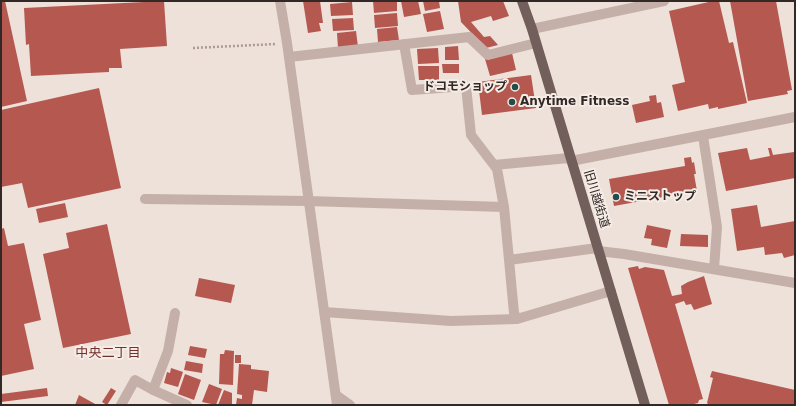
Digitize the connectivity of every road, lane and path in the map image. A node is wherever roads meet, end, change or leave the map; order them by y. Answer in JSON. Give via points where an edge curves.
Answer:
{"nodes":[{"id":1,"x":280,"y":1,"type":"edge"},
{"id":2,"x":522,"y":1,"type":"edge"},
{"id":3,"x":664,"y":1,"type":"edge"},
{"id":4,"x":532,"y":29,"type":"junction"},
{"id":5,"x":287,"y":43,"type":"junction"},
{"id":6,"x":536,"y":43,"type":"junction"},
{"id":7,"x":404,"y":44,"type":"junction"},
{"id":8,"x":193,"y":48,"type":"dead end"},
{"id":9,"x":289,"y":57,"type":"junction"},
{"id":10,"x":795,"y":117,"type":"edge"},
{"id":11,"x":703,"y":136,"type":"junction"},
{"id":12,"x":570,"y":159,"type":"junction"},
{"id":13,"x":494,"y":165,"type":"junction"},
{"id":14,"x":145,"y":199,"type":"dead end"},
{"id":15,"x":308,"y":201,"type":"junction"},
{"id":16,"x":504,"y":207,"type":"junction"},
{"id":17,"x":597,"y":250,"type":"junction"},
{"id":18,"x":509,"y":260,"type":"junction"},
{"id":19,"x":714,"y":269,"type":"junction"},
{"id":20,"x":795,"y":283,"type":"edge"},
{"id":21,"x":611,"y":291,"type":"junction"},
{"id":22,"x":324,"y":312,"type":"junction"},
{"id":23,"x":175,"y":313,"type":"dead end"},
{"id":24,"x":517,"y":320,"type":"junction"},
{"id":25,"x":153,"y":390,"type":"junction"},
{"id":26,"x":336,"y":400,"type":"edge"},
{"id":27,"x":121,"y":405,"type":"edge"},
{"id":28,"x":187,"y":405,"type":"edge"},
{"id":29,"x":350,"y":405,"type":"edge"},
{"id":30,"x":645,"y":405,"type":"edge"}],
"edges":[{"from":1,"to":5,"type":"street"},
{"from":2,"to":4,"type":"main road","name":"旧川越街道"},
{"from":3,"to":4,"type":"street"},
{"from":4,"to":6,"type":"main road","name":"旧川越街道"},
{"from":5,"to":8,"type":"path"},
{"from":5,"to":9,"type":"street"},
{"from":6,"to":7,"type":"street","via":[[488,55],[469,37]]},
{"from":6,"to":12,"type":"main road","name":"旧川越街道"},
{"from":7,"to":9,"type":"street"},
{"from":7,"to":13,"type":"street","via":[[412,90],[466,86],[471,135]]},
{"from":9,"to":15,"type":"street"},
{"from":10,"to":11,"type":"street"},
{"from":11,"to":12,"type":"street"},
{"from":11,"to":19,"type":"street","via":[[717,227]]},
{"from":12,"to":13,"type":"street"},
{"from":12,"to":17,"type":"main road","name":"旧川越街道"},
{"from":13,"to":16,"type":"street"},
{"from":14,"to":15,"type":"street"},
{"from":15,"to":16,"type":"street"},
{"from":15,"to":22,"type":"street"},
{"from":16,"to":18,"type":"street"},
{"from":17,"to":18,"type":"street"},
{"from":17,"to":19,"type":"street"},
{"from":17,"to":21,"type":"main road","name":"旧川越街道"},
{"from":18,"to":24,"type":"street","via":[[514,313]]},
{"from":19,"to":20,"type":"street"},
{"from":21,"to":24,"type":"street"},
{"from":21,"to":30,"type":"main road","name":"旧川越街道"},
{"from":22,"to":24,"type":"street","via":[[450,320]]},
{"from":22,"to":26,"type":"street"},
{"from":23,"to":25,"type":"street","via":[[168,351]]},
{"from":25,"to":27,"type":"street","via":[[135,380]]},
{"from":25,"to":28,"type":"street"},
{"from":26,"to":29,"type":"street"}]}
